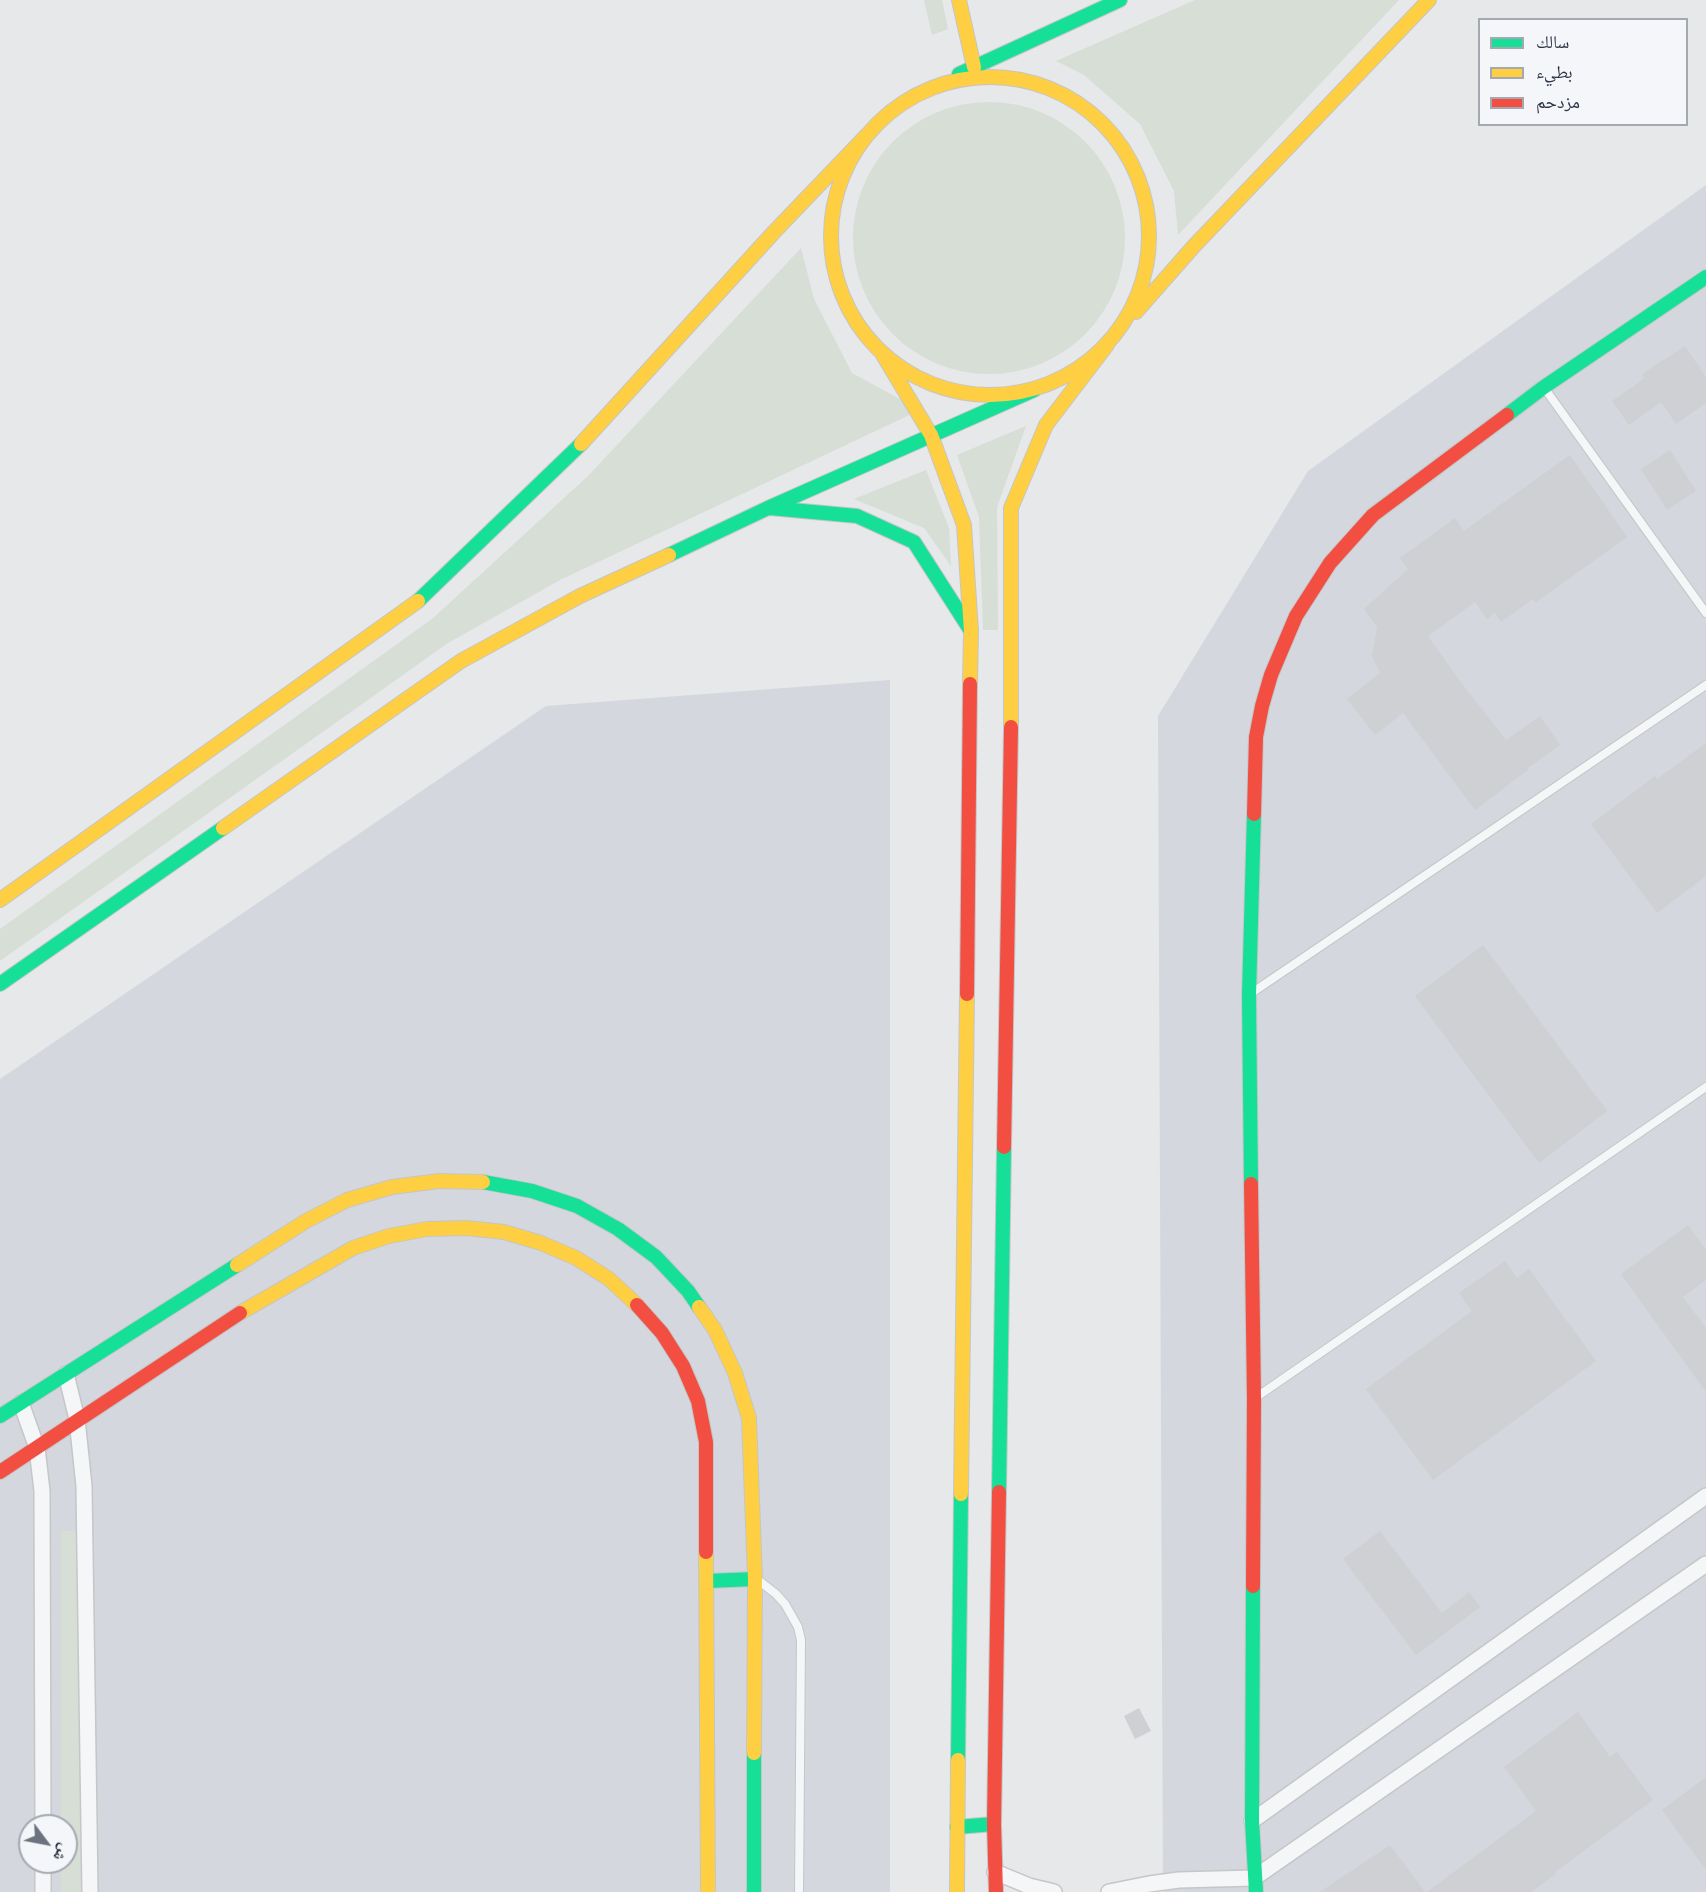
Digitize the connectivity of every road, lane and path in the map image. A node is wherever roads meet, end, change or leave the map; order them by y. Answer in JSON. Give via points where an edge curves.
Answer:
{"nodes":[{"id":1,"x":959,"y":0,"type":"edge"},
{"id":2,"x":1120,"y":0,"type":"edge"},
{"id":3,"x":1429,"y":0,"type":"edge"},
{"id":4,"x":974,"y":67,"type":"junction"},
{"id":5,"x":926,"y":89,"type":"junction"},
{"id":6,"x":867,"y":135,"type":"junction"},
{"id":7,"x":1706,"y":277,"type":"edge"},
{"id":8,"x":1107,"y":345,"type":"junction"},
{"id":9,"x":883,"y":355,"type":"junction"},
{"id":10,"x":1544,"y":387,"type":"junction"},
{"id":11,"x":1034,"y":390,"type":"junction"},
{"id":12,"x":930,"y":435,"type":"junction"},
{"id":13,"x":768,"y":508,"type":"junction"},
{"id":14,"x":1706,"y":614,"type":"edge"},
{"id":15,"x":971,"y":631,"type":"junction"},
{"id":16,"x":1706,"y":686,"type":"edge"},
{"id":17,"x":0,"y":900,"type":"edge"},
{"id":18,"x":0,"y":984,"type":"edge"},
{"id":19,"x":1249,"y":995,"type":"junction"},
{"id":20,"x":1706,"y":1086,"type":"edge"},
{"id":21,"x":66,"y":1374,"type":"junction"},
{"id":22,"x":1254,"y":1399,"type":"junction"},
{"id":23,"x":21,"y":1403,"type":"junction"},
{"id":24,"x":0,"y":1416,"type":"edge"},
{"id":25,"x":77,"y":1419,"type":"junction"},
{"id":26,"x":37,"y":1448,"type":"junction"},
{"id":27,"x":0,"y":1472,"type":"edge"},
{"id":28,"x":1706,"y":1496,"type":"edge"},
{"id":29,"x":1706,"y":1564,"type":"edge"},
{"id":30,"x":755,"y":1579,"type":"junction"},
{"id":31,"x":707,"y":1581,"type":"junction"},
{"id":32,"x":43,"y":1814,"type":"edge"},
{"id":33,"x":1252,"y":1821,"type":"junction"},
{"id":34,"x":994,"y":1824,"type":"junction"},
{"id":35,"x":957,"y":1827,"type":"junction"},
{"id":36,"x":995,"y":1872,"type":"junction"},
{"id":37,"x":43,"y":1874,"type":"edge"},
{"id":38,"x":1255,"y":1885,"type":"edge"},
{"id":39,"x":43,"y":1892,"type":"edge"},
{"id":40,"x":90,"y":1892,"type":"edge"},
{"id":41,"x":708,"y":1892,"type":"edge"},
{"id":42,"x":754,"y":1892,"type":"edge"},
{"id":43,"x":799,"y":1892,"type":"edge"},
{"id":44,"x":957,"y":1892,"type":"edge"},
{"id":45,"x":996,"y":1892,"type":"edge"},
{"id":46,"x":1054,"y":1892,"type":"edge"},
{"id":47,"x":1109,"y":1892,"type":"edge"}],
"edges":[{"from":1,"to":4,"type":"main road"},
{"from":2,"to":4,"type":"main road"},
{"from":3,"to":8,"type":"main road","via":[[1194,246]]},
{"from":4,"to":5,"type":"main road"},
{"from":5,"to":6,"type":"main road","via":[[894,108]]},
{"from":5,"to":8,"type":"main road","via":[[979,76],[1033,82],[1082,105],[1120,143],[1144,192],[1149,246],[1136,299]]},
{"from":6,"to":9,"type":"main road","via":[[842,177],[831,224],[834,272],[852,317]]},
{"from":6,"to":17,"type":"main road","via":[[570,458],[419,601]]},
{"from":7,"to":10,"type":"main road"},
{"from":8,"to":11,"type":"main road","via":[[1073,372]]},
{"from":8,"to":34,"type":"main road","via":[[1046,425],[1011,508]]},
{"from":9,"to":11,"type":"main road","via":[[928,384],[981,396]]},
{"from":9,"to":12,"type":"main road"},
{"from":10,"to":14,"type":"lane"},
{"from":10,"to":19,"type":"main road","via":[[1373,515],[1330,563],[1296,616],[1271,675],[1256,737]]},
{"from":11,"to":12,"type":"main road"},
{"from":12,"to":13,"type":"main road"},
{"from":12,"to":15,"type":"main road","via":[[964,525]]},
{"from":13,"to":15,"type":"main road","via":[[857,516],[914,542]]},
{"from":13,"to":18,"type":"main road","via":[[580,596],[460,661]]},
{"from":15,"to":35,"type":"main road"},
{"from":16,"to":19,"type":"lane"},
{"from":19,"to":22,"type":"main road"},
{"from":20,"to":22,"type":"lane"},
{"from":21,"to":23,"type":"main road"},
{"from":21,"to":25,"type":"street"},
{"from":21,"to":30,"type":"main road","via":[[306,1221],[347,1200],[392,1187],[439,1181],[486,1182],[532,1191],[577,1206],[656,1257],[715,1330],[735,1373],[749,1418]]},
{"from":22,"to":33,"type":"main road"},
{"from":23,"to":24,"type":"main road"},
{"from":23,"to":26,"type":"street"},
{"from":25,"to":26,"type":"main road"},
{"from":25,"to":31,"type":"main road","via":[[255,1303],[353,1248],[427,1229],[504,1232],[541,1242],[609,1279],[663,1333],[683,1365],[698,1401],[706,1442]]},
{"from":25,"to":40,"type":"street","via":[[84,1486]]},
{"from":26,"to":27,"type":"main road"},
{"from":26,"to":32,"type":"street","via":[[42,1491]]},
{"from":28,"to":33,"type":"street"},
{"from":29,"to":38,"type":"street"},
{"from":30,"to":31,"type":"main road"},
{"from":30,"to":42,"type":"main road"},
{"from":30,"to":43,"type":"lane","via":[[785,1604],[801,1640]]},
{"from":31,"to":41,"type":"main road"},
{"from":33,"to":38,"type":"main road"},
{"from":34,"to":35,"type":"main road"},
{"from":34,"to":36,"type":"main road"},
{"from":35,"to":44,"type":"main road"},
{"from":36,"to":45,"type":"main road"},
{"from":36,"to":46,"type":"street"},
{"from":37,"to":39,"type":"street"},
{"from":38,"to":47,"type":"street","via":[[1179,1880]]}]}
